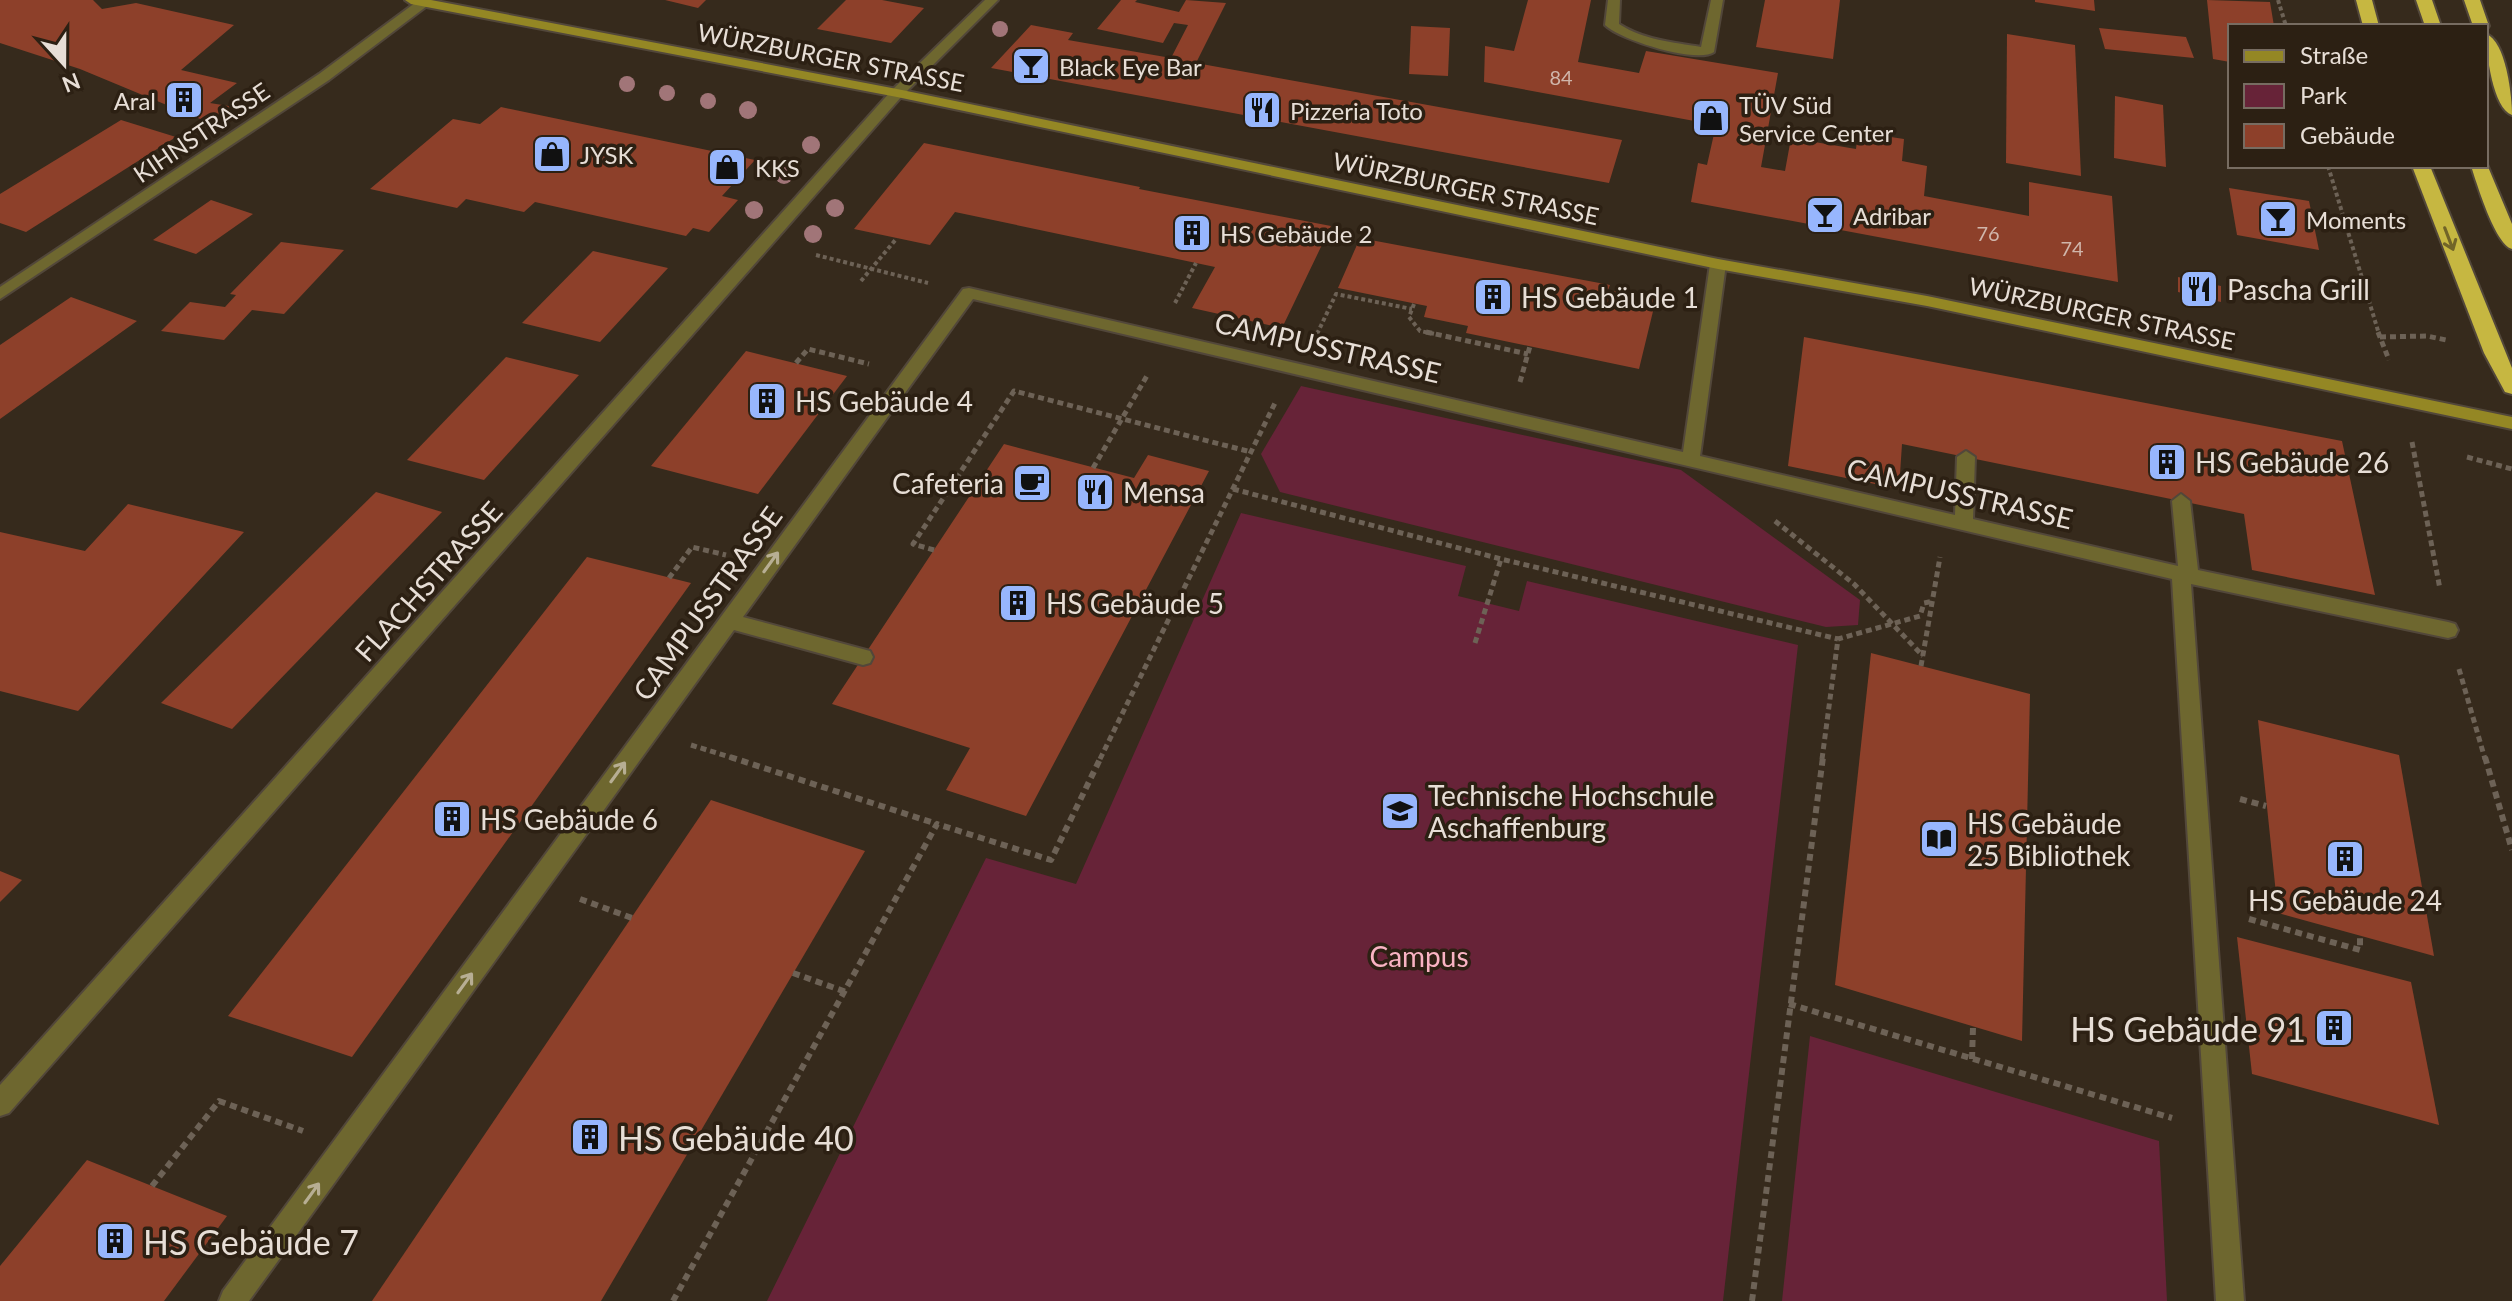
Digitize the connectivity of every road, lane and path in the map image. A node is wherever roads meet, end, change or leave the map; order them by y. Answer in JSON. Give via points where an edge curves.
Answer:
{"nodes":[{"id":1,"x":992,"y":0,"type":"edge"},
{"id":2,"x":1614,"y":0,"type":"edge"},
{"id":3,"x":1717,"y":0,"type":"edge"},
{"id":4,"x":2278,"y":0,"type":"edge"},
{"id":5,"x":2364,"y":0,"type":"edge"},
{"id":6,"x":2424,"y":0,"type":"edge"},
{"id":7,"x":2472,"y":0,"type":"edge"},
{"id":8,"x":417,"y":1,"type":"edge"},
{"id":9,"x":2285,"y":24,"type":"edge"},
{"id":10,"x":2370,"y":24,"type":"edge"},
{"id":11,"x":2432,"y":24,"type":"edge"},
{"id":12,"x":2480,"y":24,"type":"edge"},
{"id":13,"x":2488,"y":44,"type":"edge"},
{"id":14,"x":897,"y":93,"type":"junction"},
{"id":15,"x":2512,"y":110,"type":"edge"},
{"id":16,"x":2329,"y":168,"type":"edge"},
{"id":17,"x":2422,"y":168,"type":"edge"},
{"id":18,"x":2481,"y":168,"type":"edge"},
{"id":19,"x":897,"y":238,"type":"dead end"},
{"id":20,"x":2512,"y":243,"type":"edge"},
{"id":21,"x":816,"y":255,"type":"dead end"},
{"id":22,"x":1718,"y":264,"type":"junction"},
{"id":23,"x":871,"y":269,"type":"junction"},
{"id":24,"x":861,"y":281,"type":"dead end"},
{"id":25,"x":969,"y":293,"type":"junction"},
{"id":26,"x":0,"y":294,"type":"edge"},
{"id":27,"x":1336,"y":294,"type":"dead end"},
{"id":28,"x":2380,"y":337,"type":"junction"},
{"id":29,"x":1169,"y":339,"type":"junction"},
{"id":30,"x":1529,"y":350,"type":"dead end"},
{"id":31,"x":2494,"y":353,"type":"junction"},
{"id":32,"x":833,"y":355,"type":"dead end"},
{"id":33,"x":796,"y":363,"type":"dead end"},
{"id":34,"x":1293,"y":367,"type":"junction"},
{"id":35,"x":2512,"y":387,"type":"edge"},
{"id":36,"x":2405,"y":401,"type":"junction"},
{"id":37,"x":1122,"y":417,"type":"junction"},
{"id":38,"x":2512,"y":423,"type":"edge"},
{"id":39,"x":1251,"y":452,"type":"junction"},
{"id":40,"x":1966,"y":457,"type":"dead end"},
{"id":41,"x":1691,"y":459,"type":"junction"},
{"id":42,"x":1093,"y":468,"type":"dead end"},
{"id":43,"x":1233,"y":489,"type":"junction"},
{"id":44,"x":2181,"y":501,"type":"dead end"},
{"id":45,"x":1762,"y":512,"type":"dead end"},
{"id":46,"x":1964,"y":523,"type":"junction"},
{"id":47,"x":934,"y":550,"type":"dead end"},
{"id":48,"x":1501,"y":559,"type":"junction"},
{"id":49,"x":769,"y":565,"type":"junction"},
{"id":50,"x":2185,"y":574,"type":"junction"},
{"id":51,"x":669,"y":578,"type":"dead end"},
{"id":52,"x":729,"y":621,"type":"junction"},
{"id":53,"x":1895,"y":621,"type":"junction"},
{"id":54,"x":2448,"y":630,"type":"dead end"},
{"id":55,"x":1838,"y":639,"type":"junction"},
{"id":56,"x":1475,"y":643,"type":"dead end"},
{"id":57,"x":1923,"y":656,"type":"junction"},
{"id":58,"x":863,"y":657,"type":"dead end"},
{"id":59,"x":1921,"y":666,"type":"dead end"},
{"id":60,"x":648,"y":731,"type":"junction"},
{"id":61,"x":937,"y":824,"type":"junction"},
{"id":62,"x":537,"y":883,"type":"junction"},
{"id":63,"x":2203,"y":906,"type":"junction"},
{"id":64,"x":632,"y":918,"type":"dead end"},
{"id":65,"x":2360,"y":935,"type":"dead end"},
{"id":66,"x":793,"y":973,"type":"dead end"},
{"id":67,"x":846,"y":992,"type":"junction"},
{"id":68,"x":1789,"y":1004,"type":"junction"},
{"id":69,"x":1973,"y":1027,"type":"dead end"},
{"id":70,"x":1972,"y":1059,"type":"junction"},
{"id":71,"x":0,"y":1104,"type":"edge"},
{"id":72,"x":2219,"y":1132,"type":"junction"},
{"id":73,"x":345,"y":1146,"type":"junction"},
{"id":74,"x":152,"y":1186,"type":"dead end"},
{"id":75,"x":233,"y":1301,"type":"edge"},
{"id":76,"x":673,"y":1301,"type":"edge"},
{"id":77,"x":1752,"y":1301,"type":"edge"},
{"id":78,"x":2230,"y":1301,"type":"edge"}],
"edges":[{"from":1,"to":14,"type":"street","name":"FLACHSTRASSE"},
{"from":2,"to":3,"type":"street","via":[[1612,25],[1623,33],[1707,52]]},
{"from":4,"to":9,"type":"path"},
{"from":5,"to":10,"type":"highway"},
{"from":6,"to":11,"type":"highway"},
{"from":7,"to":12,"type":"highway"},
{"from":8,"to":14,"type":"main road","name":"WÜRZBURGER STRASSE"},
{"from":8,"to":26,"type":"street","name":"KIHNSTRASSE","via":[[324,77]]},
{"from":13,"to":15,"type":"highway"},
{"from":14,"to":22,"type":"main road","name":"WÜRZBURGER STRASSE"},
{"from":14,"to":71,"type":"street","name":"FLACHSTRASSE"},
{"from":16,"to":28,"type":"path"},
{"from":17,"to":31,"type":"highway","one_way":true},
{"from":18,"to":20,"type":"highway"},
{"from":19,"to":23,"type":"path"},
{"from":21,"to":23,"type":"path"},
{"from":22,"to":36,"type":"main road","name":"WÜRZBURGER STRASSE","via":[[1927,301]]},
{"from":22,"to":41,"type":"street"},
{"from":23,"to":24,"type":"path"},
{"from":23,"to":25,"type":"path"},
{"from":25,"to":29,"type":"street","name":"CAMPUSSTRASSE"},
{"from":49,"to":25,"type":"street","name":"CAMPUSSTRASSE","one_way":true},
{"from":27,"to":30,"type":"path","via":[[1413,306],[1409,317],[1420,331]]},
{"from":28,"to":31,"type":"path","via":[[2427,336]]},
{"from":28,"to":36,"type":"path"},
{"from":29,"to":34,"type":"street","name":"CAMPUSSTRASSE"},
{"from":29,"to":37,"type":"path"},
{"from":31,"to":35,"type":"highway"},
{"from":32,"to":33,"type":"path","via":[[808,349]]},
{"from":34,"to":39,"type":"path"},
{"from":34,"to":41,"type":"street","name":"CAMPUSSTRASSE"},
{"from":36,"to":38,"type":"main road","name":"WÜRZBURGER STRASSE"},
{"from":37,"to":39,"type":"path"},
{"from":37,"to":42,"type":"path"},
{"from":37,"to":47,"type":"path","via":[[1014,391],[913,544]]},
{"from":39,"to":43,"type":"path"},
{"from":40,"to":46,"type":"street"},
{"from":41,"to":46,"type":"street","name":"CAMPUSSTRASSE"},
{"from":43,"to":48,"type":"path"},
{"from":43,"to":61,"type":"path","via":[[1051,860]]},
{"from":44,"to":50,"type":"street"},
{"from":45,"to":53,"type":"path","via":[[1846,573]]},
{"from":46,"to":50,"type":"street","name":"CAMPUSSTRASSE"},
{"from":48,"to":55,"type":"path"},
{"from":48,"to":56,"type":"path"},
{"from":49,"to":51,"type":"path","via":[[692,547]]},
{"from":49,"to":52,"type":"street","name":"CAMPUSSTRASSE"},
{"from":50,"to":54,"type":"street","name":"CAMPUSSTRASSE"},
{"from":50,"to":63,"type":"street"},
{"from":52,"to":58,"type":"street"},
{"from":52,"to":60,"type":"street","name":"CAMPUSSTRASSE"},
{"from":53,"to":55,"type":"path"},
{"from":53,"to":57,"type":"path"},
{"from":53,"to":57,"type":"path","via":[[1920,616],[1924,603],[1934,601]]},
{"from":55,"to":68,"type":"path"},
{"from":57,"to":59,"type":"path"},
{"from":60,"to":61,"type":"path"},
{"from":62,"to":60,"type":"street","name":"CAMPUSSTRASSE","one_way":true},
{"from":61,"to":67,"type":"path"},
{"from":62,"to":64,"type":"path"},
{"from":73,"to":62,"type":"street","name":"CAMPUSSTRASSE","one_way":true},
{"from":63,"to":65,"type":"path","via":[[2360,950]]},
{"from":63,"to":72,"type":"street"},
{"from":66,"to":67,"type":"path"},
{"from":67,"to":76,"type":"path"},
{"from":68,"to":70,"type":"path"},
{"from":68,"to":77,"type":"path"},
{"from":69,"to":70,"type":"path"},
{"from":70,"to":72,"type":"path"},
{"from":72,"to":78,"type":"street"},
{"from":73,"to":74,"type":"path","via":[[219,1101]]},
{"from":75,"to":73,"type":"street","name":"CAMPUSSTRASSE","one_way":true}]}
